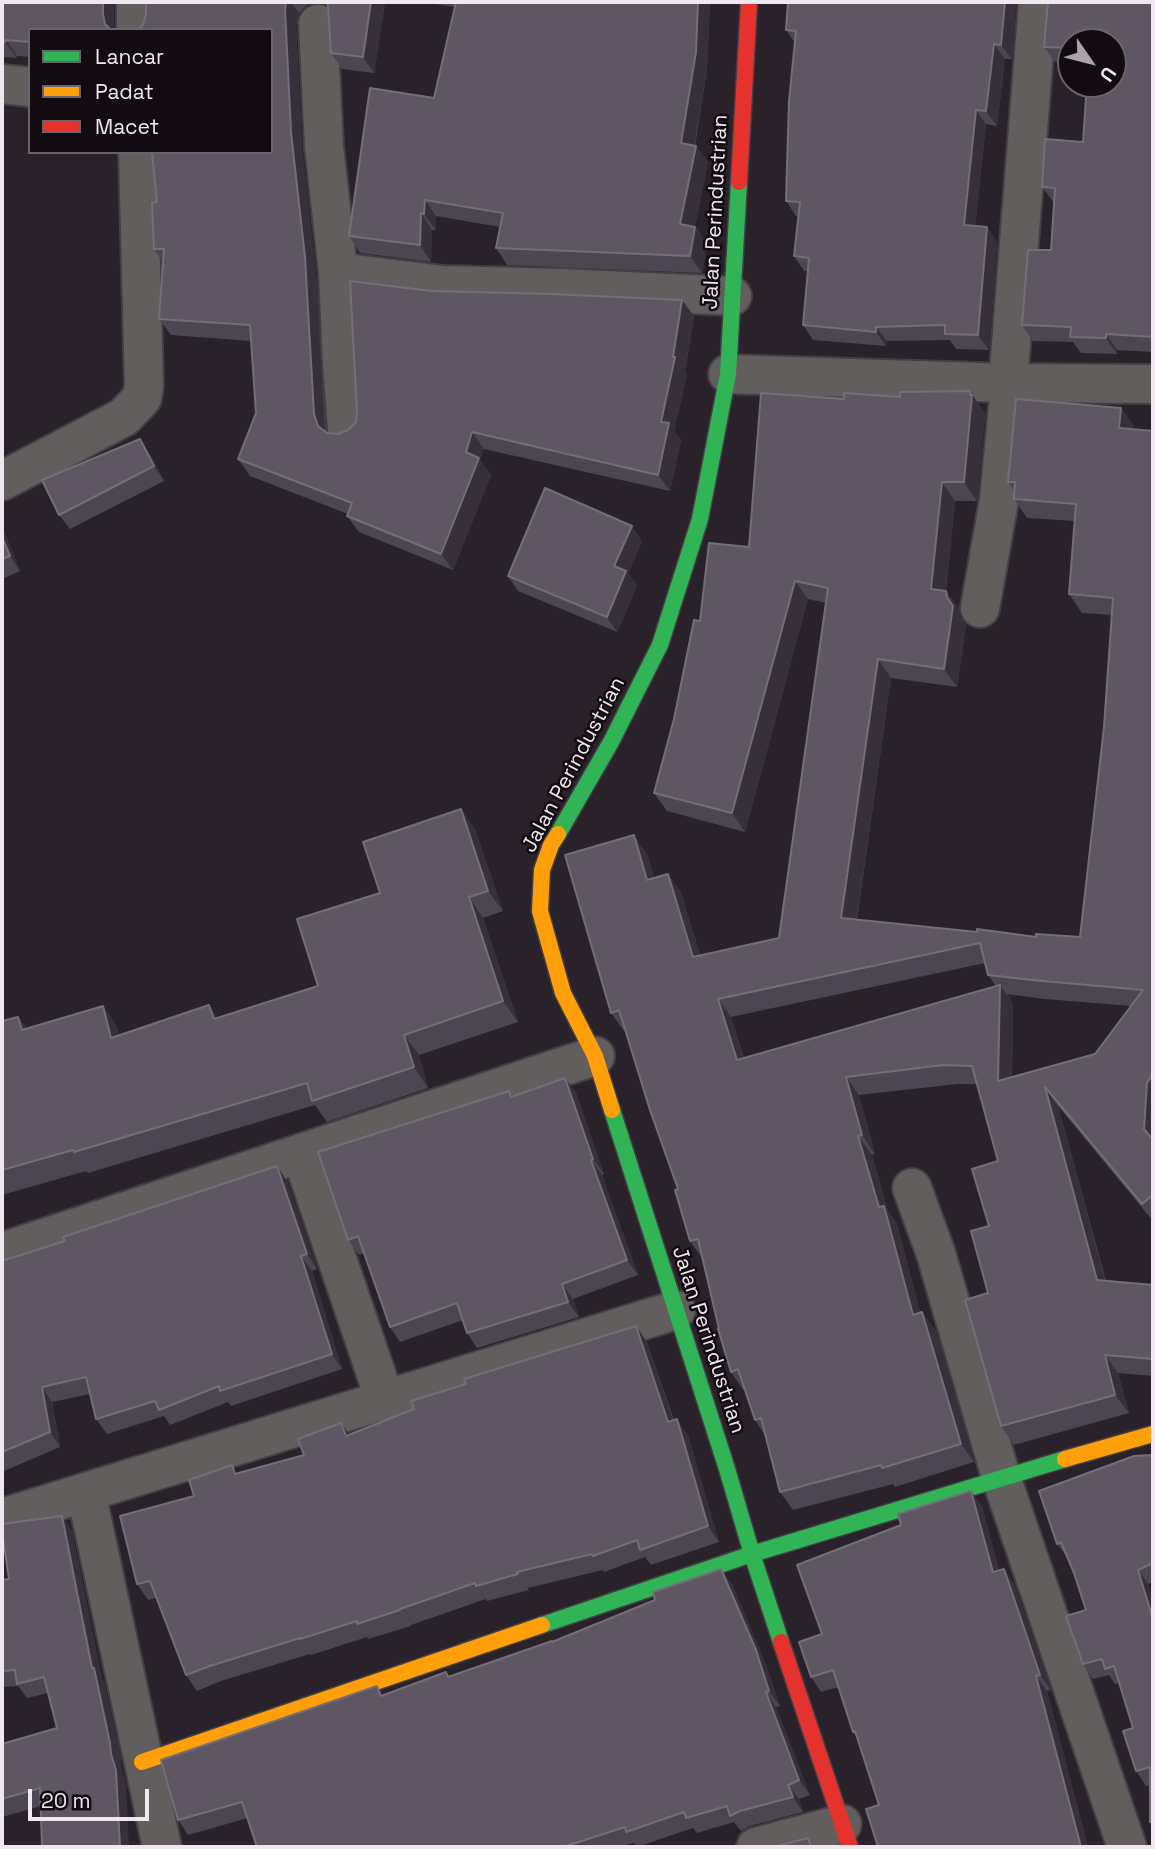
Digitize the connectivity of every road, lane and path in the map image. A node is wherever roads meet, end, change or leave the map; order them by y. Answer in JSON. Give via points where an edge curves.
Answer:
{"nodes":[{"id":1,"x":136,"y":2,"type":"edge"},
{"id":2,"x":749,"y":2,"type":"edge"},
{"id":3,"x":1038,"y":2,"type":"edge"},
{"id":4,"x":318,"y":24,"type":"dead end"},
{"id":5,"x":136,"y":28,"type":"edge"},
{"id":6,"x":2,"y":84,"type":"edge"},
{"id":7,"x":28,"y":87,"type":"edge"},
{"id":8,"x":138,"y":154,"type":"edge"},
{"id":9,"x":338,"y":272,"type":"junction"},
{"id":10,"x":732,"y":296,"type":"junction"},
{"id":11,"x":728,"y":374,"type":"junction"},
{"id":12,"x":1008,"y":383,"type":"junction"},
{"id":13,"x":1153,"y":384,"type":"edge"},
{"id":14,"x":348,"y":429,"type":"edge"},
{"id":15,"x":2,"y":481,"type":"edge"},
{"id":16,"x":980,"y":608,"type":"dead end"},
{"id":17,"x":595,"y":1056,"type":"junction"},
{"id":18,"x":301,"y":1153,"type":"junction"},
{"id":19,"x":912,"y":1188,"type":"dead end"},
{"id":20,"x":2,"y":1252,"type":"edge"},
{"id":21,"x":676,"y":1310,"type":"junction"},
{"id":22,"x":385,"y":1401,"type":"junction"},
{"id":23,"x":1153,"y":1434,"type":"edge"},
{"id":24,"x":1001,"y":1477,"type":"junction"},
{"id":25,"x":86,"y":1492,"type":"junction"},
{"id":26,"x":2,"y":1518,"type":"edge"},
{"id":27,"x":751,"y":1554,"type":"junction"},
{"id":28,"x":142,"y":1762,"type":"junction"},
{"id":29,"x":846,"y":1835,"type":"edge"},
{"id":30,"x":162,"y":1847,"type":"edge"},
{"id":31,"x":756,"y":1847,"type":"edge"},
{"id":32,"x":1127,"y":1847,"type":"edge"}],
"edges":[{"from":1,"to":5,"type":"street"},
{"from":2,"to":10,"type":"street","name":"Jalan Perindustrian"},
{"from":3,"to":12,"type":"street"},
{"from":4,"to":9,"type":"street","via":[[324,146]]},
{"from":6,"to":7,"type":"street"},
{"from":8,"to":15,"type":"street","via":[[142,398],[124,417]]},
{"from":9,"to":10,"type":"street","via":[[443,285]]},
{"from":9,"to":14,"type":"street"},
{"from":10,"to":11,"type":"street","name":"Jalan Perindustrian"},
{"from":11,"to":12,"type":"street"},
{"from":11,"to":17,"type":"street","name":"Jalan Perindustrian","via":[[699,519],[660,645],[551,845],[542,870],[540,911],[564,993]]},
{"from":12,"to":13,"type":"street"},
{"from":12,"to":16,"type":"street","via":[[999,500]]},
{"from":17,"to":18,"type":"street"},
{"from":17,"to":21,"type":"street","name":"Jalan Perindustrian"},
{"from":18,"to":20,"type":"street"},
{"from":18,"to":22,"type":"street"},
{"from":19,"to":24,"type":"street","via":[[936,1254]]},
{"from":21,"to":22,"type":"street"},
{"from":21,"to":27,"type":"street","name":"Jalan Perindustrian"},
{"from":22,"to":25,"type":"street"},
{"from":23,"to":24,"type":"street"},
{"from":24,"to":27,"type":"street"},
{"from":24,"to":32,"type":"street"},
{"from":25,"to":26,"type":"street"},
{"from":25,"to":28,"type":"street"},
{"from":27,"to":28,"type":"street"},
{"from":27,"to":29,"type":"street","name":"Jalan Perindustrian"},
{"from":28,"to":30,"type":"street"},
{"from":29,"to":31,"type":"street"}]}
